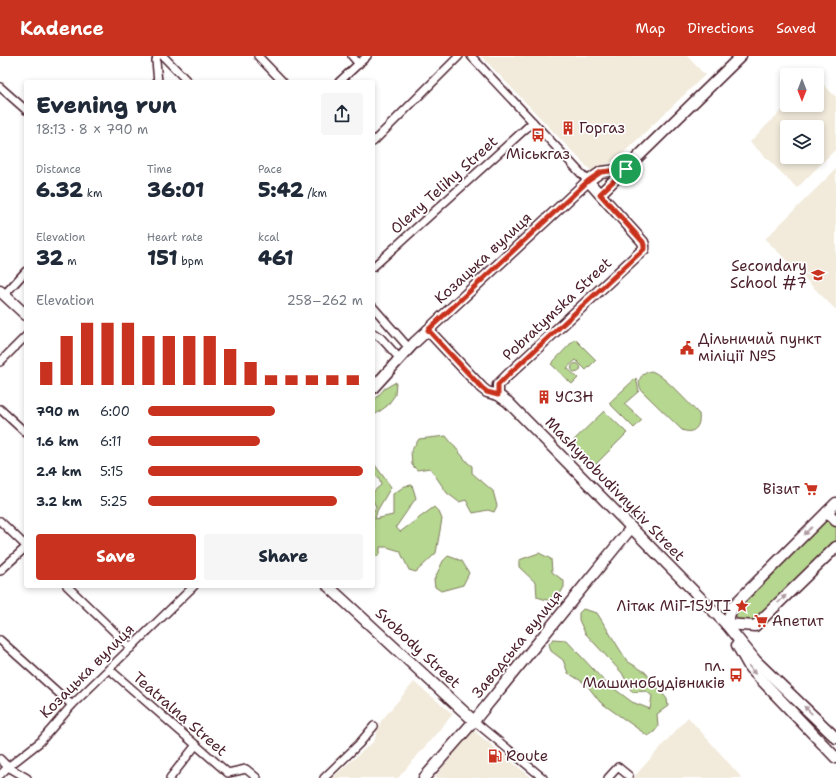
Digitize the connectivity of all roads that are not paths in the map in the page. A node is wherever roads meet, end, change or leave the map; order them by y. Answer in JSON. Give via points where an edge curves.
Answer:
{"nodes":[{"id":1,"x":157,"y":56,"type":"edge"},
{"id":2,"x":162,"y":56,"type":"edge"},
{"id":3,"x":258,"y":56,"type":"edge"},
{"id":4,"x":352,"y":56,"type":"edge"},
{"id":5,"x":367,"y":56,"type":"edge"},
{"id":6,"x":459,"y":56,"type":"edge"},
{"id":7,"x":471,"y":56,"type":"edge"},
{"id":8,"x":740,"y":56,"type":"edge"},
{"id":9,"x":359,"y":64,"type":"junction"},
{"id":10,"x":158,"y":80,"type":"edge"},
{"id":11,"x":186,"y":80,"type":"edge"},
{"id":12,"x":280,"y":80,"type":"edge"},
{"id":13,"x":341,"y":80,"type":"edge"},
{"id":14,"x":0,"y":86,"type":"edge"},
{"id":15,"x":24,"y":108,"type":"edge"},
{"id":16,"x":533,"y":122,"type":"junction"},
{"id":17,"x":375,"y":140,"type":"edge"},
{"id":18,"x":626,"y":169,"type":"junction"},
{"id":19,"x":588,"y":181,"type":"junction"},
{"id":20,"x":600,"y":194,"type":"junction"},
{"id":21,"x":375,"y":265,"type":"edge"},
{"id":22,"x":24,"y":273,"type":"edge"},
{"id":23,"x":2,"y":293,"type":"edge"},
{"id":24,"x":375,"y":309,"type":"edge"},
{"id":25,"x":24,"y":313,"type":"edge"},
{"id":26,"x":428,"y":330,"type":"junction"},
{"id":27,"x":375,"y":334,"type":"edge"},
{"id":28,"x":24,"y":338,"type":"edge"},
{"id":29,"x":409,"y":348,"type":"junction"},
{"id":30,"x":400,"y":358,"type":"junction"},
{"id":31,"x":0,"y":362,"type":"edge"},
{"id":32,"x":375,"y":386,"type":"edge"},
{"id":33,"x":498,"y":395,"type":"junction"},
{"id":34,"x":0,"y":409,"type":"edge"},
{"id":35,"x":24,"y":431,"type":"edge"},
{"id":36,"x":836,"y":503,"type":"edge"},
{"id":37,"x":827,"y":512,"type":"junction"},
{"id":38,"x":0,"y":521,"type":"edge"},
{"id":39,"x":836,"y":521,"type":"edge"},
{"id":40,"x":631,"y":528,"type":"junction"},
{"id":41,"x":24,"y":544,"type":"edge"},
{"id":42,"x":836,"y":547,"type":"edge"},
{"id":43,"x":24,"y":548,"type":"edge"},
{"id":44,"x":0,"y":572,"type":"edge"},
{"id":45,"x":69,"y":588,"type":"edge"},
{"id":46,"x":190,"y":588,"type":"edge"},
{"id":47,"x":330,"y":588,"type":"edge"},
{"id":48,"x":726,"y":624,"type":"junction"},
{"id":49,"x":0,"y":640,"type":"edge"},
{"id":50,"x":130,"y":648,"type":"junction"},
{"id":51,"x":109,"y":669,"type":"junction"},
{"id":52,"x":72,"y":704,"type":"junction"},
{"id":53,"x":474,"y":720,"type":"junction"},
{"id":54,"x":374,"y":726,"type":"dead end"},
{"id":55,"x":836,"y":738,"type":"edge"},
{"id":56,"x":196,"y":745,"type":"junction"},
{"id":57,"x":836,"y":758,"type":"edge"},
{"id":58,"x":0,"y":760,"type":"edge"},
{"id":59,"x":8,"y":767,"type":"junction"},
{"id":60,"x":0,"y":776,"type":"edge"},
{"id":61,"x":629,"y":776,"type":"dead end"},
{"id":62,"x":27,"y":778,"type":"edge"},
{"id":63,"x":170,"y":778,"type":"edge"},
{"id":64,"x":257,"y":778,"type":"edge"},
{"id":65,"x":324,"y":778,"type":"edge"},
{"id":66,"x":424,"y":778,"type":"edge"},
{"id":67,"x":543,"y":778,"type":"edge"},
{"id":68,"x":608,"y":778,"type":"edge"}],
"edges":[{"from":1,"to":10,"type":"street"},
{"from":2,"to":11,"type":"street"},
{"from":3,"to":12,"type":"street"},
{"from":4,"to":9,"type":"street"},
{"from":5,"to":9,"type":"street"},
{"from":6,"to":17,"type":"street"},
{"from":7,"to":16,"type":"street"},
{"from":8,"to":18,"type":"street"},
{"from":9,"to":13,"type":"street"},
{"from":14,"to":15,"type":"street"},
{"from":16,"to":19,"type":"street"},
{"from":16,"to":21,"type":"street","name":"Oleny Telihy Street"},
{"from":18,"to":19,"type":"street","name":"Козацька вулиця","via":[[601,172]]},
{"from":18,"to":20,"type":"street"},
{"from":19,"to":20,"type":"street"},
{"from":19,"to":26,"type":"street","name":"Козацька вулиця"},
{"from":20,"to":33,"type":"street","name":"Pobratymska Street","via":[[643,242],[644,249],[508,375],[498,385]]},
{"from":22,"to":23,"type":"street"},
{"from":23,"to":25,"type":"street"},
{"from":24,"to":29,"type":"street"},
{"from":26,"to":29,"type":"street","name":"Козацька вулиця"},
{"from":26,"to":33,"type":"street","name":"Mashynobudivnykiv Street","via":[[482,388]]},
{"from":27,"to":30,"type":"street"},
{"from":28,"to":31,"type":"street"},
{"from":29,"to":30,"type":"street","name":"Козацька вулиця"},
{"from":30,"to":32,"type":"street","name":"Козацька вулиця"},
{"from":33,"to":40,"type":"street","name":"Mashynobudivnykiv Street","via":[[508,402]]},
{"from":34,"to":35,"type":"street"},
{"from":36,"to":37,"type":"street"},
{"from":37,"to":39,"type":"street"},
{"from":37,"to":48,"type":"street","one_way":true,"via":[[733,606]]},
{"from":38,"to":41,"type":"street"},
{"from":40,"to":48,"type":"street","name":"Mashynobudivnykiv Street"},
{"from":40,"to":53,"type":"street","name":"Заводська вулиця"},
{"from":48,"to":42,"type":"street","one_way":true,"via":[[755,626]]},
{"from":43,"to":44,"type":"street"},
{"from":45,"to":50,"type":"street","name":"Teatralna Street"},
{"from":46,"to":50,"type":"street","name":"Козацька вулиця"},
{"from":47,"to":53,"type":"street","name":"Svobody Street"},
{"from":55,"to":48,"type":"street","name":"Mashynobudivnykiv Street","one_way":true,"via":[[756,661]]},
{"from":48,"to":57,"type":"street","name":"Mashynobudivnykiv Street","one_way":true,"via":[[750,668]]},
{"from":49,"to":52,"type":"street"},
{"from":50,"to":51,"type":"street","name":"Козацька вулиця"},
{"from":51,"to":52,"type":"street","name":"Козацька вулиця"},
{"from":51,"to":56,"type":"street","name":"Teatralna Street"},
{"from":52,"to":59,"type":"street","name":"Козацька вулиця","via":[[40,742]]},
{"from":53,"to":66,"type":"street","name":"Заводська вулиця"},
{"from":53,"to":67,"type":"street","name":"Svobody Street"},
{"from":54,"to":65,"type":"street"},
{"from":56,"to":63,"type":"street"},
{"from":56,"to":64,"type":"street","name":"Teatralna Street","via":[[228,773],[246,769]]},
{"from":58,"to":59,"type":"street"},
{"from":59,"to":60,"type":"street","name":"Козацька вулиця"},
{"from":59,"to":62,"type":"street"},
{"from":61,"to":68,"type":"street","via":[[618,767]]}]}
